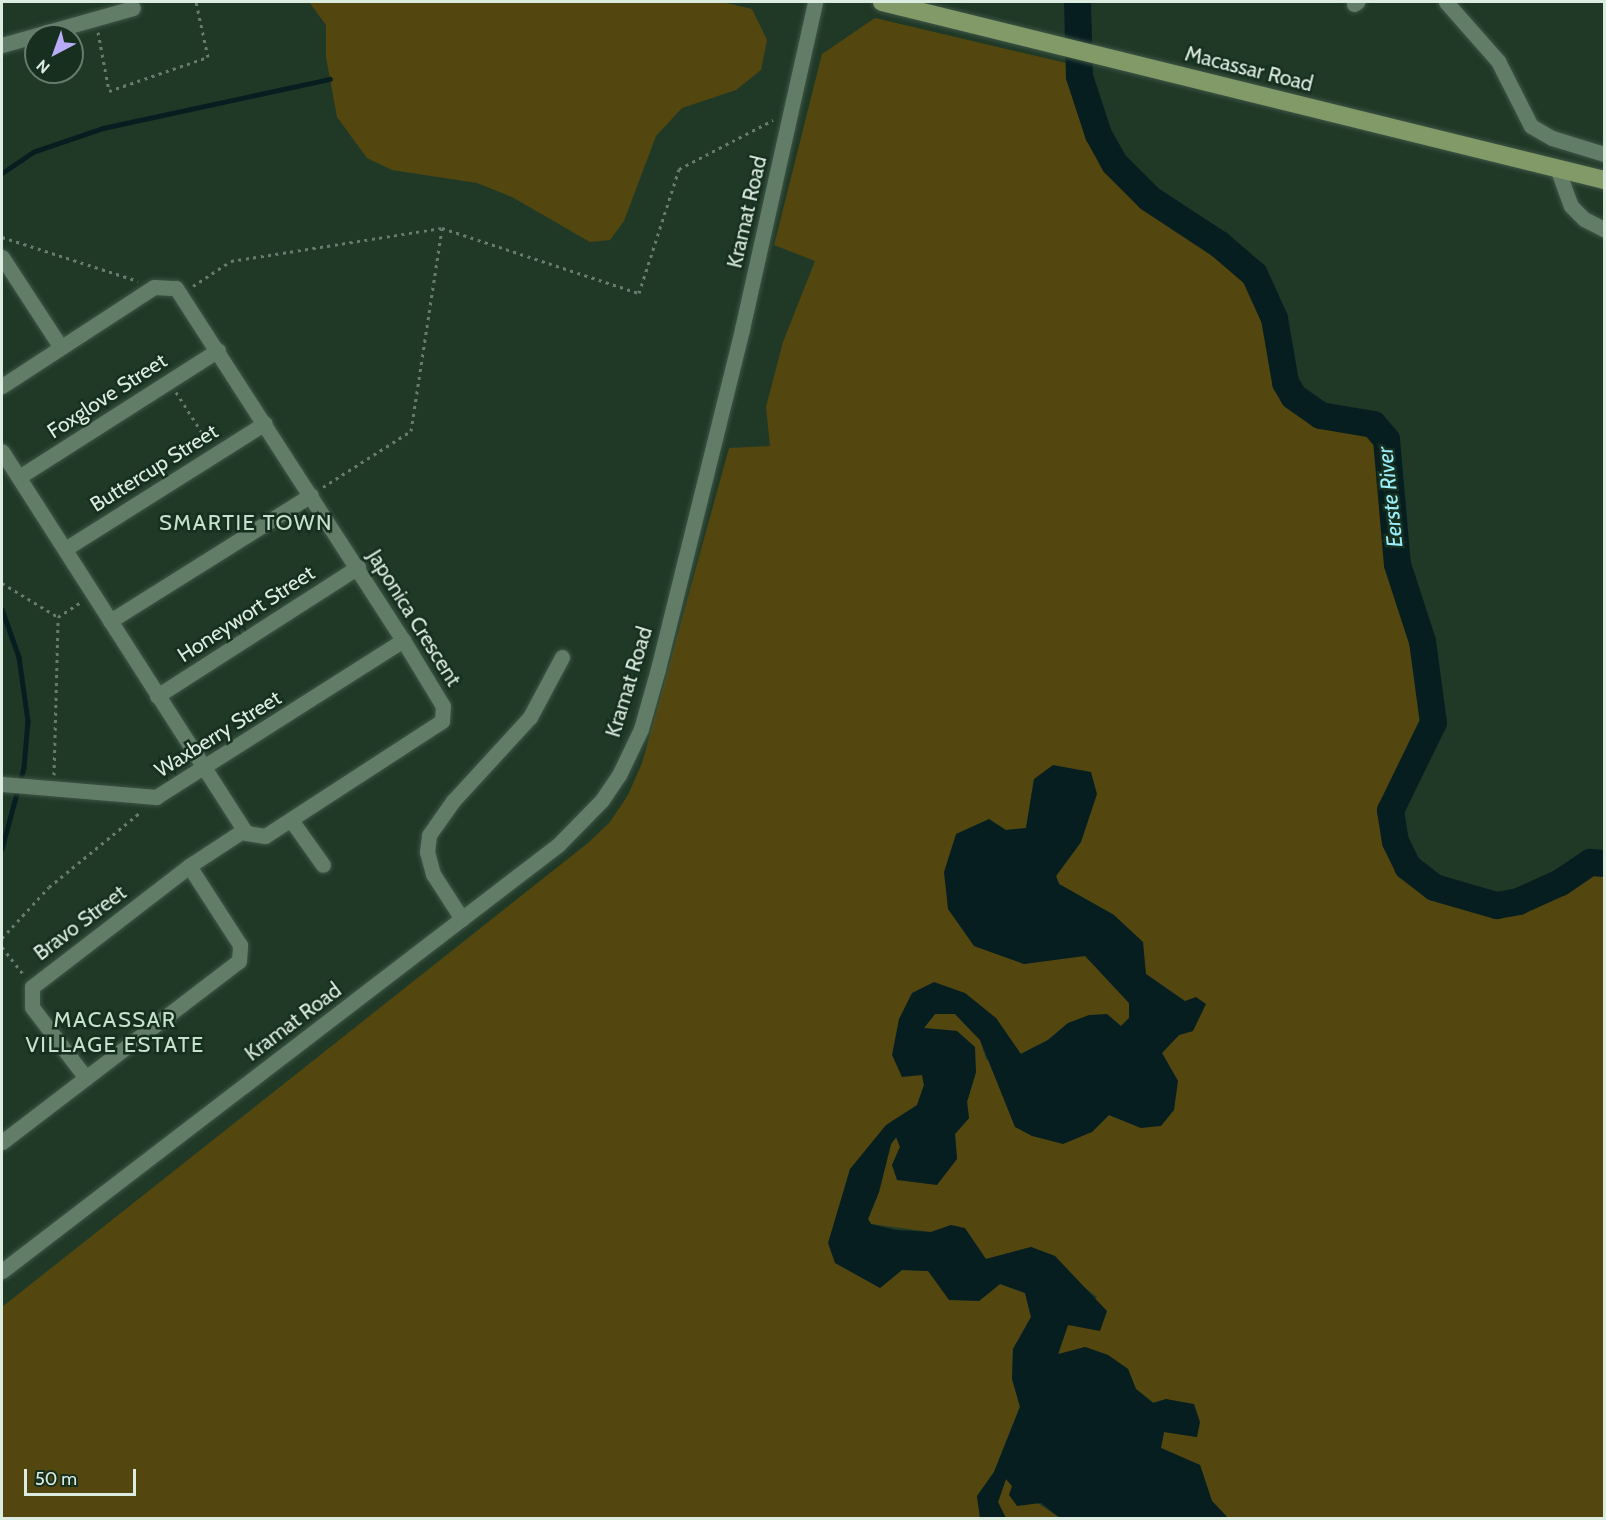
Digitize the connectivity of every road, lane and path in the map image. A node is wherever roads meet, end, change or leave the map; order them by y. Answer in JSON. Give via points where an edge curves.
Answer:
{"nodes":[{"id":1,"x":92,"y":2,"type":"edge"},
{"id":2,"x":196,"y":2,"type":"edge"},
{"id":3,"x":815,"y":2,"type":"edge"},
{"id":4,"x":882,"y":2,"type":"edge"},
{"id":5,"x":1446,"y":2,"type":"edge"},
{"id":6,"x":134,"y":8,"type":"dead end"},
{"id":7,"x":96,"y":17,"type":"junction"},
{"id":8,"x":2,"y":45,"type":"edge"},
{"id":9,"x":791,"y":110,"type":"junction"},
{"id":10,"x":1605,"y":154,"type":"edge"},
{"id":11,"x":1557,"y":168,"type":"junction"},
{"id":12,"x":1605,"y":180,"type":"edge"},
{"id":13,"x":441,"y":228,"type":"junction"},
{"id":14,"x":1605,"y":228,"type":"edge"},
{"id":15,"x":2,"y":237,"type":"edge"},
{"id":16,"x":2,"y":257,"type":"edge"},
{"id":17,"x":154,"y":286,"type":"junction"},
{"id":18,"x":182,"y":293,"type":"junction"},
{"id":19,"x":60,"y":346,"type":"junction"},
{"id":20,"x":218,"y":350,"type":"junction"},
{"id":21,"x":168,"y":381,"type":"junction"},
{"id":22,"x":2,"y":386,"type":"edge"},
{"id":23,"x":265,"y":423,"type":"junction"},
{"id":24,"x":2,"y":451,"type":"edge"},
{"id":25,"x":216,"y":454,"type":"junction"},
{"id":26,"x":19,"y":477,"type":"junction"},
{"id":27,"x":311,"y":495,"type":"junction"},
{"id":28,"x":65,"y":549,"type":"junction"},
{"id":29,"x":358,"y":567,"type":"junction"},
{"id":30,"x":2,"y":583,"type":"edge"},
{"id":31,"x":92,"y":594,"type":"junction"},
{"id":32,"x":58,"y":617,"type":"junction"},
{"id":33,"x":110,"y":621,"type":"junction"},
{"id":34,"x":403,"y":640,"type":"junction"},
{"id":35,"x":562,"y":657,"type":"dead end"},
{"id":36,"x":157,"y":696,"type":"junction"},
{"id":37,"x":204,"y":769,"type":"junction"},
{"id":38,"x":2,"y":784,"type":"edge"},
{"id":39,"x":47,"y":789,"type":"junction"},
{"id":40,"x":156,"y":797,"type":"junction"},
{"id":41,"x":291,"y":820,"type":"junction"},
{"id":42,"x":244,"y":830,"type":"junction"},
{"id":43,"x":323,"y":865,"type":"dead end"},
{"id":44,"x":189,"y":866,"type":"junction"},
{"id":45,"x":462,"y":919,"type":"junction"},
{"id":46,"x":2,"y":938,"type":"edge"},
{"id":47,"x":2,"y":947,"type":"edge"},
{"id":48,"x":33,"y":985,"type":"junction"},
{"id":49,"x":86,"y":1078,"type":"junction"},
{"id":50,"x":2,"y":1142,"type":"edge"},
{"id":51,"x":2,"y":1271,"type":"edge"}],
"edges":[{"from":1,"to":7,"type":"street"},
{"from":2,"to":7,"type":"path","via":[[208,57],[109,91]]},
{"from":3,"to":9,"type":"street","name":"Kramat Road"},
{"from":4,"to":11,"type":"main road","name":"Macassar Road"},
{"from":5,"to":10,"type":"street","via":[[1498,61],[1531,126],[1552,138]]},
{"from":6,"to":7,"type":"street"},
{"from":7,"to":8,"type":"street"},
{"from":9,"to":13,"type":"path","via":[[679,169],[639,293]]},
{"from":9,"to":45,"type":"street","name":"Kramat Road","via":[[742,329],[641,729],[619,775],[580,825]]},
{"from":11,"to":12,"type":"main road","name":"Macassar Road"},
{"from":11,"to":14,"type":"street","via":[[1572,206],[1584,219]]},
{"from":13,"to":18,"type":"path","via":[[231,261]]},
{"from":13,"to":27,"type":"path","via":[[411,431]]},
{"from":15,"to":17,"type":"path"},
{"from":16,"to":19,"type":"street"},
{"from":17,"to":18,"type":"street","via":[[169,285]]},
{"from":17,"to":19,"type":"street"},
{"from":18,"to":20,"type":"street","name":"Japonica Crescent"},
{"from":19,"to":22,"type":"street"},
{"from":20,"to":21,"type":"street","name":"Foxglove Street"},
{"from":20,"to":23,"type":"street","name":"Japonica Crescent"},
{"from":21,"to":25,"type":"path"},
{"from":21,"to":26,"type":"street","name":"Foxglove Street"},
{"from":23,"to":25,"type":"street","name":"Buttercup Street"},
{"from":23,"to":27,"type":"street","name":"Japonica Crescent"},
{"from":24,"to":26,"type":"street"},
{"from":25,"to":28,"type":"street","name":"Buttercup Street"},
{"from":26,"to":28,"type":"street"},
{"from":27,"to":29,"type":"street","name":"Japonica Crescent"},
{"from":27,"to":33,"type":"street"},
{"from":28,"to":31,"type":"street"},
{"from":29,"to":34,"type":"street","name":"Japonica Crescent"},
{"from":29,"to":36,"type":"street","name":"Honeywort Street"},
{"from":30,"to":32,"type":"path"},
{"from":31,"to":32,"type":"path"},
{"from":31,"to":33,"type":"street"},
{"from":32,"to":39,"type":"path"},
{"from":33,"to":36,"type":"street"},
{"from":34,"to":37,"type":"street","name":"Waxberry Street"},
{"from":34,"to":41,"type":"street","name":"Japonica Crescent","via":[[441,701],[442,721]]},
{"from":35,"to":45,"type":"street","via":[[530,717],[453,801],[429,835],[427,852],[433,874]]},
{"from":36,"to":37,"type":"street"},
{"from":37,"to":40,"type":"street","name":"Waxberry Street"},
{"from":37,"to":42,"type":"street"},
{"from":38,"to":39,"type":"street","name":"Waxberry Street"},
{"from":39,"to":40,"type":"street","name":"Waxberry Street"},
{"from":40,"to":46,"type":"path","via":[[49,887]]},
{"from":41,"to":42,"type":"street","name":"Japonica Crescent","via":[[259,837]]},
{"from":41,"to":43,"type":"street"},
{"from":42,"to":44,"type":"street","name":"Bravo Street"},
{"from":44,"to":48,"type":"street","name":"Bravo Street"},
{"from":44,"to":49,"type":"street","via":[[240,945],[240,958]]},
{"from":45,"to":51,"type":"street","name":"Kramat Road"},
{"from":47,"to":48,"type":"path"},
{"from":48,"to":49,"type":"street","name":"Bravo Street","via":[[29,995],[32,1007]]},
{"from":49,"to":50,"type":"street"}]}
